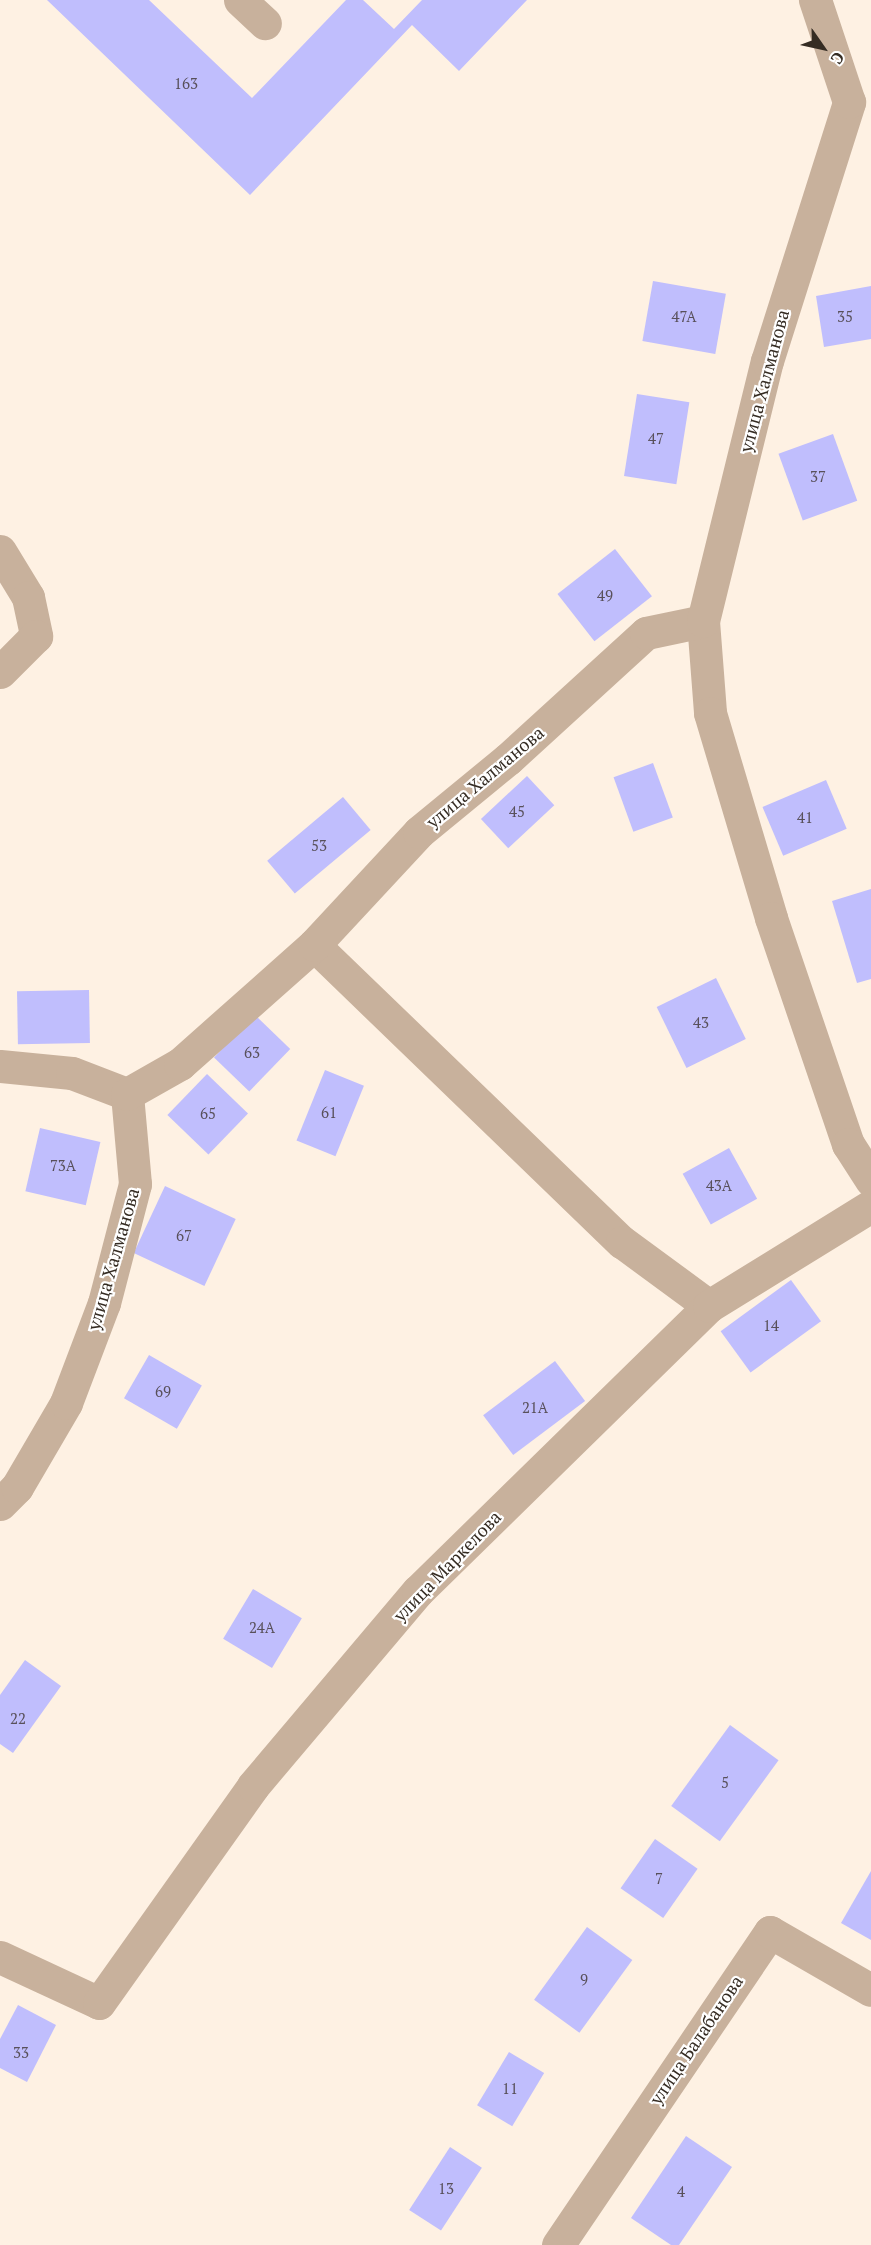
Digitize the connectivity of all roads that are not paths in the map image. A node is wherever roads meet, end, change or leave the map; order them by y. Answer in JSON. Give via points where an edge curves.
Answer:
{"nodes":[{"id":1,"x":240,"y":0,"type":"edge"},
{"id":2,"x":815,"y":0,"type":"edge"},
{"id":3,"x":265,"y":23,"type":"dead end"},
{"id":4,"x":0,"y":551,"type":"edge"},
{"id":5,"x":703,"y":621,"type":"junction"},
{"id":6,"x":0,"y":672,"type":"edge"},
{"id":7,"x":314,"y":945,"type":"junction"},
{"id":8,"x":0,"y":1066,"type":"edge"},
{"id":9,"x":127,"y":1094,"type":"junction"},
{"id":10,"x":871,"y":1180,"type":"edge"},
{"id":11,"x":871,"y":1206,"type":"edge"},
{"id":12,"x":709,"y":1306,"type":"junction"},
{"id":13,"x":0,"y":1504,"type":"edge"},
{"id":14,"x":0,"y":1957,"type":"edge"},
{"id":15,"x":871,"y":1990,"type":"edge"},
{"id":16,"x":558,"y":2245,"type":"edge"}],
"edges":[{"from":1,"to":3,"type":"street"},
{"from":2,"to":5,"type":"street","name":"улица Халманова","via":[[849,102],[767,361]]},
{"from":4,"to":6,"type":"street","via":[[28,597],[36,636]]},
{"from":5,"to":7,"type":"street","name":"улица Халманова","via":[[646,633],[508,759],[419,832]]},
{"from":5,"to":10,"type":"street","via":[[710,713],[768,906],[848,1144]]},
{"from":7,"to":9,"type":"street","name":"улица Халманова","via":[[180,1064]]},
{"from":7,"to":12,"type":"street","via":[[622,1242]]},
{"from":8,"to":9,"type":"street","via":[[72,1073]]},
{"from":9,"to":13,"type":"street","name":"улица Халманова","via":[[135,1184],[104,1303],[66,1403],[17,1487]]},
{"from":11,"to":12,"type":"street","name":"улица Маркелова"},
{"from":12,"to":14,"type":"street","name":"улица Маркелова","via":[[418,1591],[253,1786],[99,2003]]},
{"from":15,"to":16,"type":"street","name":"улица Балабанова","via":[[770,1932]]}]}
